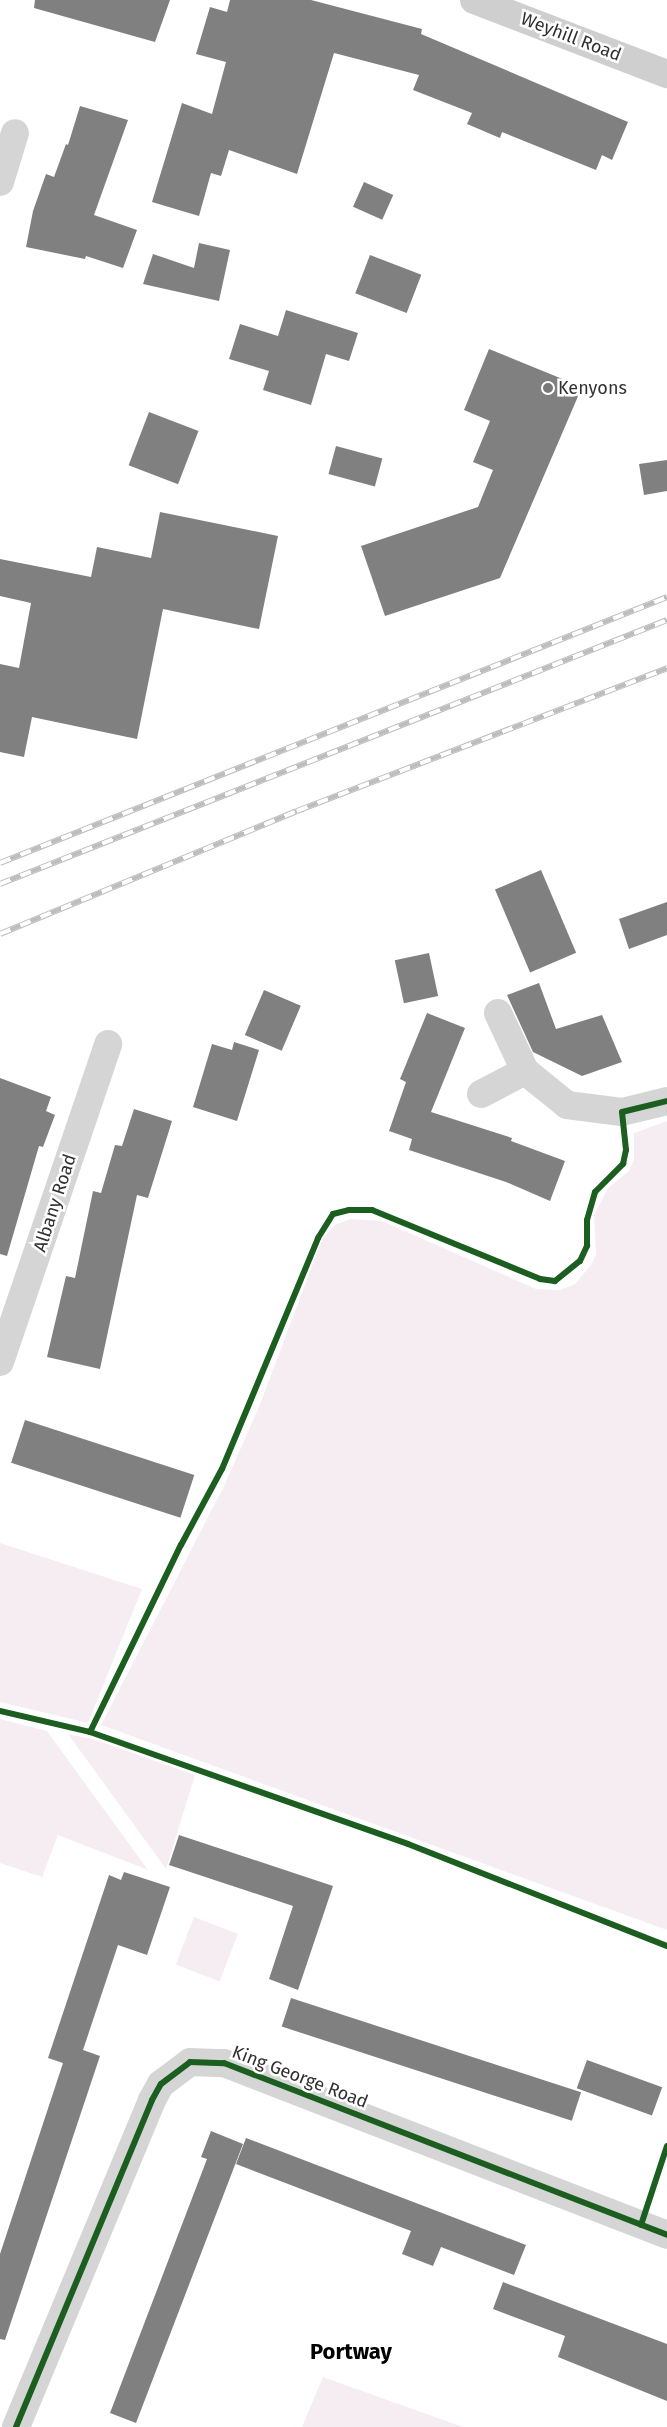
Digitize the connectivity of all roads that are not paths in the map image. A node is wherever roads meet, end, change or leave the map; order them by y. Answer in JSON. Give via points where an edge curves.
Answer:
{"nodes":[{"id":1,"x":474,"y":0,"type":"edge"},
{"id":2,"x":667,"y":74,"type":"edge"},
{"id":3,"x":15,"y":134,"type":"dead end"},
{"id":4,"x":0,"y":182,"type":"edge"},
{"id":5,"x":498,"y":1013,"type":"dead end"},
{"id":6,"x":108,"y":1044,"type":"dead end"},
{"id":7,"x":525,"y":1071,"type":"junction"},
{"id":8,"x":481,"y":1094,"type":"dead end"},
{"id":9,"x":667,"y":1101,"type":"edge"},
{"id":10,"x":1,"y":1364,"type":"edge"},
{"id":11,"x":667,"y":2235,"type":"edge"},
{"id":12,"x":16,"y":2427,"type":"edge"}],
"edges":[{"from":1,"to":2,"type":"main road","name":"Weyhill Road"},
{"from":3,"to":4,"type":"street"},
{"from":5,"to":7,"type":"street"},
{"from":6,"to":10,"type":"street","name":"Albany Road"},
{"from":7,"to":8,"type":"street"},
{"from":7,"to":9,"type":"street","via":[[567,1105],[622,1112]]},
{"from":11,"to":12,"type":"street","name":"King George Road","via":[[224,2063],[190,2062],[160,2084],[152,2100]]}]}
